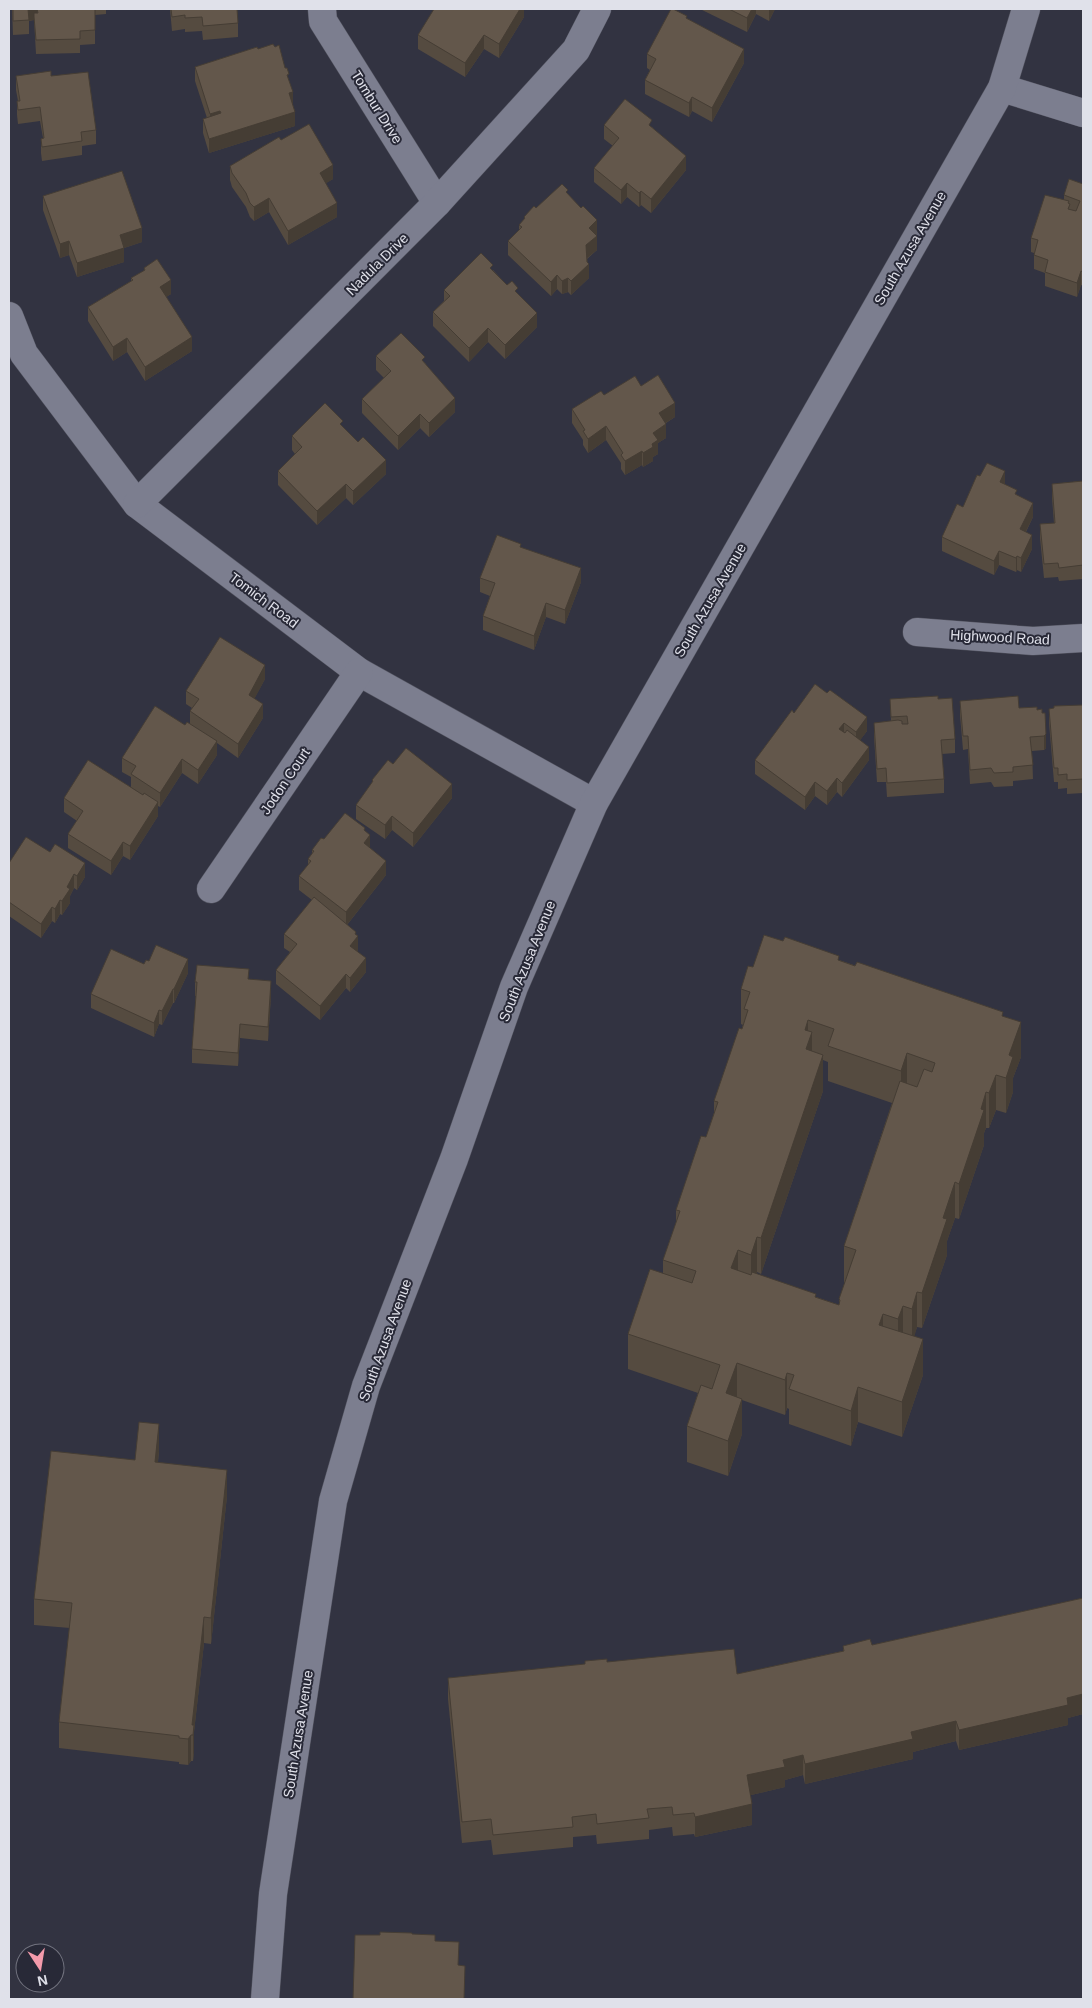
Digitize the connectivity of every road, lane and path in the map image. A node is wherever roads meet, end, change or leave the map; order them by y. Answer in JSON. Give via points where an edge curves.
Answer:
{"nodes":[{"id":1,"x":322,"y":9,"type":"edge"},
{"id":2,"x":597,"y":9,"type":"edge"},
{"id":3,"x":1026,"y":9,"type":"edge"},
{"id":4,"x":1002,"y":88,"type":"junction"},
{"id":5,"x":1083,"y":113,"type":"edge"},
{"id":6,"x":438,"y":203,"type":"junction"},
{"id":7,"x":9,"y":316,"type":"edge"},
{"id":8,"x":137,"y":504,"type":"junction"},
{"id":9,"x":917,"y":632,"type":"dead end"},
{"id":10,"x":1083,"y":638,"type":"edge"},
{"id":11,"x":359,"y":672,"type":"junction"},
{"id":12,"x":594,"y":803,"type":"junction"},
{"id":13,"x":211,"y":889,"type":"dead end"},
{"id":14,"x":265,"y":1999,"type":"edge"}],
"edges":[{"from":1,"to":6,"type":"street","name":"Tombur Drive","via":[[323,21]]},
{"from":2,"to":6,"type":"street","name":"Nadula Drive","via":[[576,50]]},
{"from":3,"to":4,"type":"street","name":"South Azusa Avenue"},
{"from":4,"to":5,"type":"street"},
{"from":4,"to":12,"type":"street","name":"South Azusa Avenue"},
{"from":6,"to":8,"type":"street","name":"Nadula Drive"},
{"from":7,"to":8,"type":"street","name":"Tomich Road","via":[[24,354]]},
{"from":8,"to":11,"type":"street","name":"Tomich Road"},
{"from":9,"to":10,"type":"street","name":"Highwood Road","via":[[1034,642]]},
{"from":11,"to":12,"type":"street","name":"Tomich Road"},
{"from":11,"to":13,"type":"street","name":"Jodon Court"},
{"from":12,"to":14,"type":"street","name":"South Azusa Avenue","via":[[514,987],[454,1159],[366,1386],[333,1501],[273,1894]]}]}
